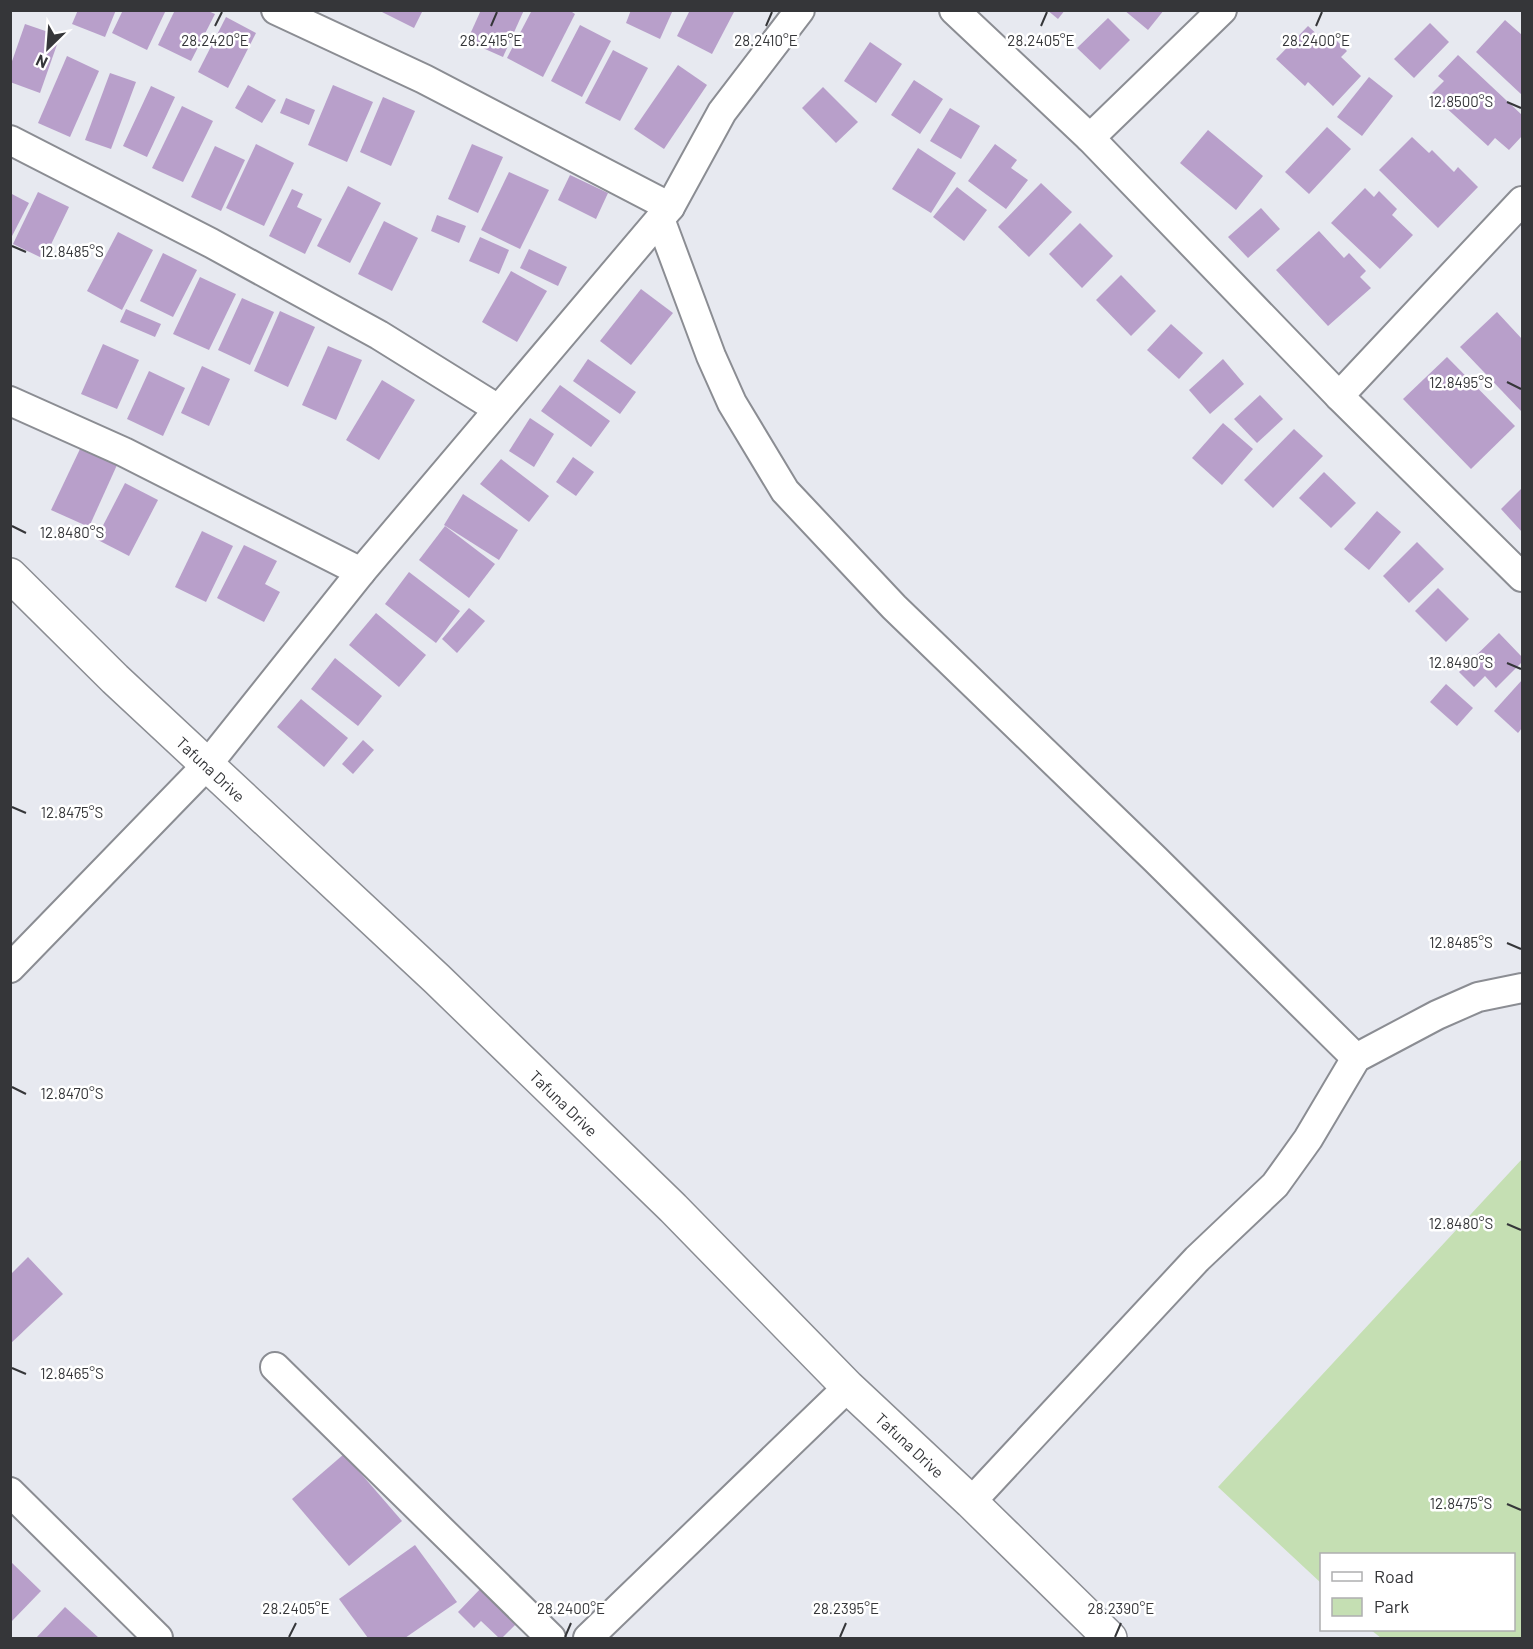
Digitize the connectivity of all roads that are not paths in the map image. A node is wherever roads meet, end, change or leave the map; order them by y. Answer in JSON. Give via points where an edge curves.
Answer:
{"nodes":[{"id":1,"x":276,"y":10,"type":"edge"},
{"id":2,"x":954,"y":10,"type":"edge"},
{"id":3,"x":1222,"y":10,"type":"edge"},
{"id":4,"x":797,"y":12,"type":"edge"},
{"id":5,"x":1090,"y":138,"type":"junction"},
{"id":6,"x":10,"y":140,"type":"edge"},
{"id":7,"x":1522,"y":201,"type":"edge"},
{"id":8,"x":665,"y":213,"type":"junction"},
{"id":9,"x":1339,"y":396,"type":"junction"},
{"id":10,"x":10,"y":401,"type":"edge"},
{"id":11,"x":498,"y":409,"type":"junction"},
{"id":12,"x":361,"y":572,"type":"junction"},
{"id":13,"x":10,"y":576,"type":"edge"},
{"id":14,"x":1522,"y":577,"type":"edge"},
{"id":15,"x":207,"y":765,"type":"junction"},
{"id":16,"x":10,"y":968,"type":"edge"},
{"id":17,"x":1522,"y":988,"type":"edge"},
{"id":18,"x":1356,"y":1058,"type":"junction"},
{"id":19,"x":275,"y":1367,"type":"dead end"},
{"id":20,"x":848,"y":1387,"type":"junction"},
{"id":21,"x":10,"y":1492,"type":"edge"},
{"id":22,"x":971,"y":1502,"type":"junction"},
{"id":23,"x":158,"y":1638,"type":"edge"},
{"id":24,"x":551,"y":1638,"type":"edge"},
{"id":25,"x":588,"y":1638,"type":"edge"},
{"id":26,"x":1110,"y":1638,"type":"edge"}],
"edges":[{"from":1,"to":8,"type":"street","via":[[424,79]]},
{"from":2,"to":5,"type":"street"},
{"from":3,"to":5,"type":"street"},
{"from":4,"to":8,"type":"street","via":[[722,112]]},
{"from":5,"to":9,"type":"street"},
{"from":6,"to":11,"type":"street","via":[[358,324]]},
{"from":7,"to":9,"type":"street"},
{"from":8,"to":11,"type":"street"},
{"from":8,"to":18,"type":"street","via":[[711,356],[732,403],[785,491],[894,607]]},
{"from":9,"to":14,"type":"street"},
{"from":10,"to":12,"type":"street","via":[[123,452]]},
{"from":11,"to":12,"type":"street"},
{"from":12,"to":15,"type":"street"},
{"from":13,"to":15,"type":"main road","name":"Tafuna Drive"},
{"from":15,"to":16,"type":"street"},
{"from":15,"to":20,"type":"main road","name":"Tafuna Drive","via":[[445,987],[673,1208]]},
{"from":17,"to":18,"type":"street","via":[[1478,997]]},
{"from":18,"to":22,"type":"street","via":[[1308,1139],[1275,1185],[1197,1259]]},
{"from":19,"to":24,"type":"street"},
{"from":20,"to":22,"type":"main road","name":"Tafuna Drive"},
{"from":20,"to":25,"type":"street"},
{"from":21,"to":23,"type":"street"},
{"from":22,"to":26,"type":"main road","name":"Tafuna Drive"}]}
